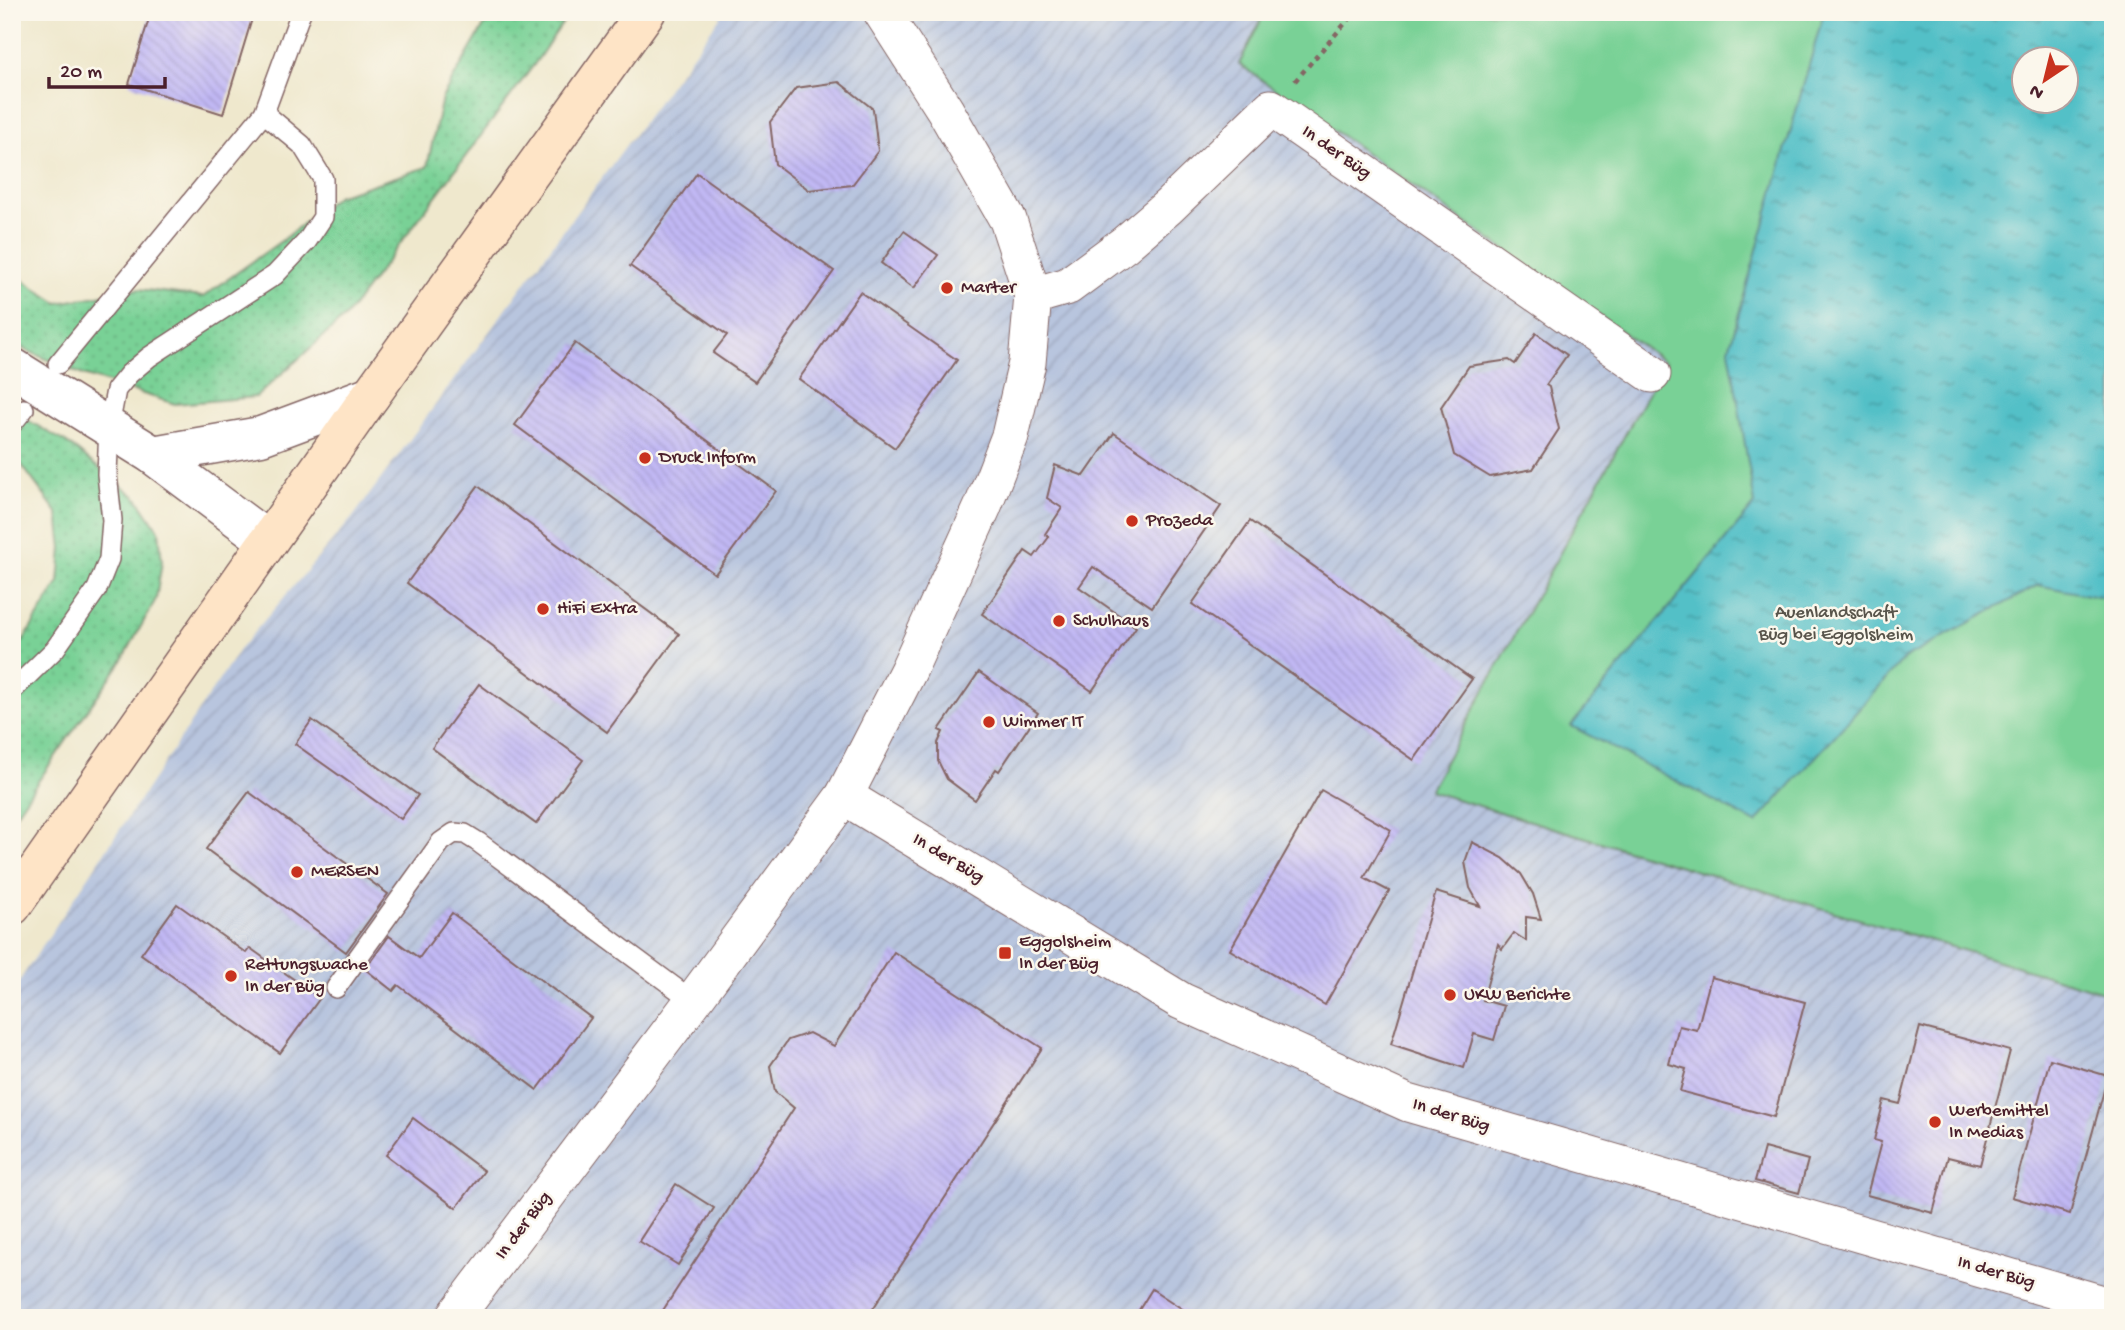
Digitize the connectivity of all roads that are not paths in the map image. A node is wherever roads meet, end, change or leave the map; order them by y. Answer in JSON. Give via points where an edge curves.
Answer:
{"nodes":[{"id":1,"x":301,"y":12,"type":"edge"},
{"id":2,"x":646,"y":12,"type":"edge"},
{"id":3,"x":882,"y":12,"type":"edge"},
{"id":4,"x":264,"y":113,"type":"junction"},
{"id":5,"x":1033,"y":296,"type":"junction"},
{"id":6,"x":58,"y":364,"type":"dead end"},
{"id":7,"x":12,"y":367,"type":"edge"},
{"id":8,"x":1652,"y":374,"type":"dead end"},
{"id":9,"x":371,"y":395,"type":"junction"},
{"id":10,"x":109,"y":427,"type":"junction"},
{"id":11,"x":153,"y":455,"type":"junction"},
{"id":12,"x":268,"y":541,"type":"junction"},
{"id":13,"x":12,"y":691,"type":"edge"},
{"id":14,"x":844,"y":796,"type":"junction"},
{"id":15,"x":12,"y":906,"type":"edge"},
{"id":16,"x":336,"y":988,"type":"dead end"},
{"id":17,"x":693,"y":1001,"type":"junction"},
{"id":18,"x":2113,"y":1307,"type":"edge"},
{"id":19,"x":454,"y":1318,"type":"edge"}],
"edges":[{"from":1,"to":4,"type":"lane"},
{"from":2,"to":9,"type":"main road"},
{"from":3,"to":5,"type":"street","name":"In der Büg","via":[[1008,220]]},
{"from":4,"to":6,"type":"lane"},
{"from":4,"to":10,"type":"lane","via":[[302,145],[323,179],[323,216],[275,275],[129,374],[116,390]]},
{"from":5,"to":8,"type":"street","name":"In der Büg","via":[[1068,286],[1125,244],[1271,108]]},
{"from":5,"to":14,"type":"street","name":"In der Büg","via":[[1027,363],[1013,424],[984,506]]},
{"from":7,"to":10,"type":"street"},
{"from":9,"to":11,"type":"street","via":[[261,436]]},
{"from":9,"to":12,"type":"main road"},
{"from":10,"to":11,"type":"street"},
{"from":10,"to":13,"type":"lane","via":[[109,559],[97,589],[55,649]]},
{"from":11,"to":12,"type":"street"},
{"from":12,"to":15,"type":"main road"},
{"from":14,"to":17,"type":"street","name":"In der Büg"},
{"from":14,"to":18,"type":"street","name":"In der Büg","via":[[1181,1002],[1408,1103]]},
{"from":16,"to":17,"type":"lane","via":[[441,842],[454,833],[478,842]]},
{"from":17,"to":19,"type":"street","name":"In der Büg"}]}
